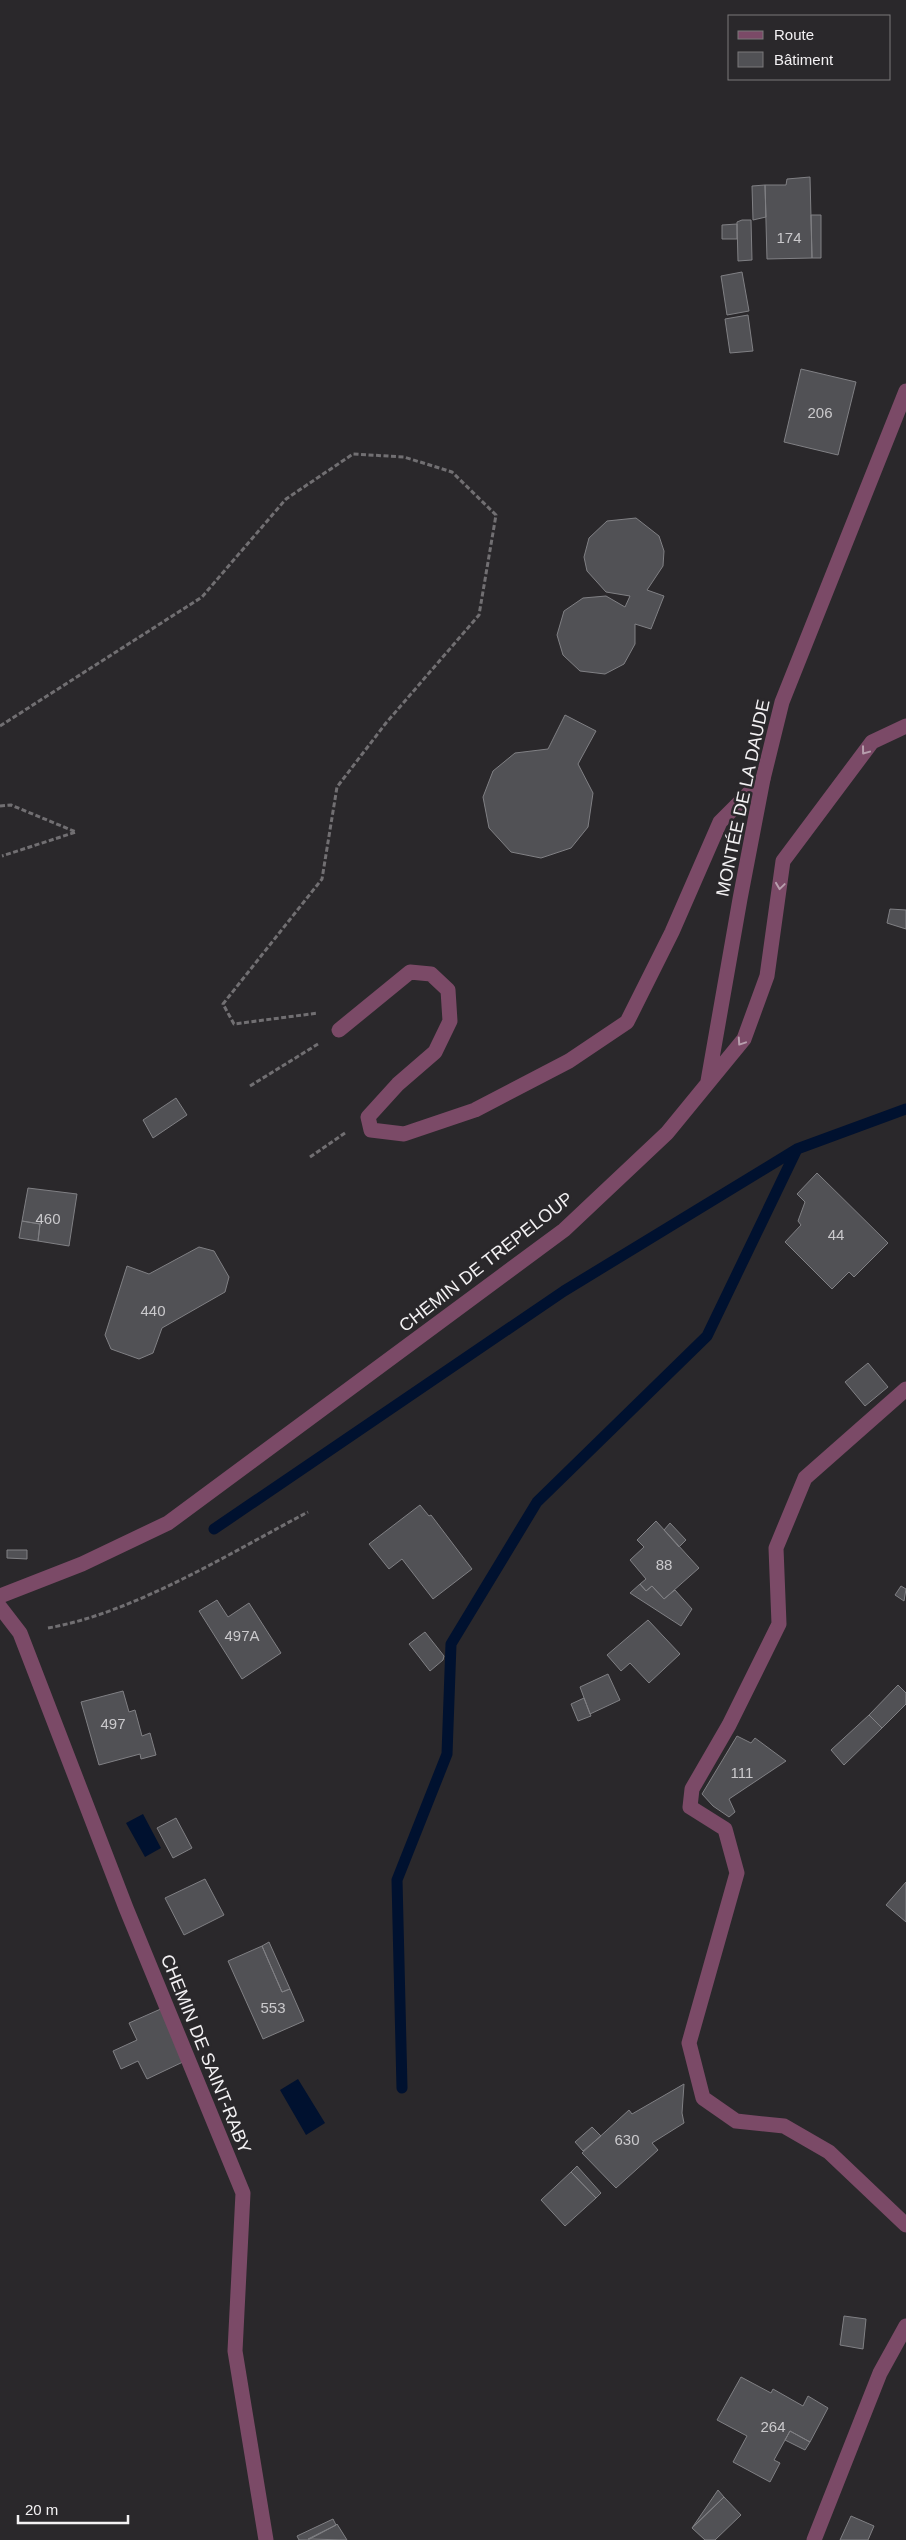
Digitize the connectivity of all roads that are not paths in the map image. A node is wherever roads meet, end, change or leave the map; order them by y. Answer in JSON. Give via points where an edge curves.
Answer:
{"nodes":[{"id":1,"x":906,"y":391,"type":"edge"},
{"id":2,"x":906,"y":726,"type":"edge"},
{"id":3,"x":764,"y":779,"type":"junction"},
{"id":4,"x":339,"y":1030,"type":"road end"},
{"id":5,"x":708,"y":1083,"type":"junction"},
{"id":6,"x":906,"y":1388,"type":"edge"},
{"id":7,"x":0,"y":1596,"type":"edge"},
{"id":8,"x":0,"y":1607,"type":"edge"},
{"id":9,"x":906,"y":2224,"type":"edge"},
{"id":10,"x":906,"y":2326,"type":"edge"},
{"id":11,"x":266,"y":2540,"type":"edge"},
{"id":12,"x":814,"y":2540,"type":"edge"}],
"edges":[{"from":1,"to":3,"type":"street","name":"MONTÉE DE LA DAUDE","via":[[782,702]]},
{"from":2,"to":5,"type":"street","name":"CHEMIN DE TREPELOUP","one_way":true,"via":[[872,742],[783,861],[767,976],[744,1039]]},
{"from":3,"to":4,"type":"street","via":[[720,822],[672,932],[627,1022],[569,1061],[475,1110],[404,1134],[371,1130],[368,1117],[398,1084],[435,1052],[450,1021],[448,990],[431,974],[410,972]]},
{"from":3,"to":5,"type":"street","name":"MONTÉE DE LA DAUDE"},
{"from":5,"to":7,"type":"street","name":"CHEMIN DE TREPELOUP","via":[[667,1133],[564,1230],[168,1524],[82,1564]]},
{"from":6,"to":9,"type":"street","via":[[805,1478],[776,1548],[779,1624],[729,1725],[692,1789],[690,1807],[725,1829],[737,1872],[689,2043],[703,2098],[736,2121],[784,2126],[829,2152]]},
{"from":8,"to":11,"type":"street","name":"CHEMIN DE SAINT-RABY","via":[[20,1633],[126,1908],[243,2193],[234,2351]]},
{"from":10,"to":12,"type":"street","via":[[880,2373]]}]}
